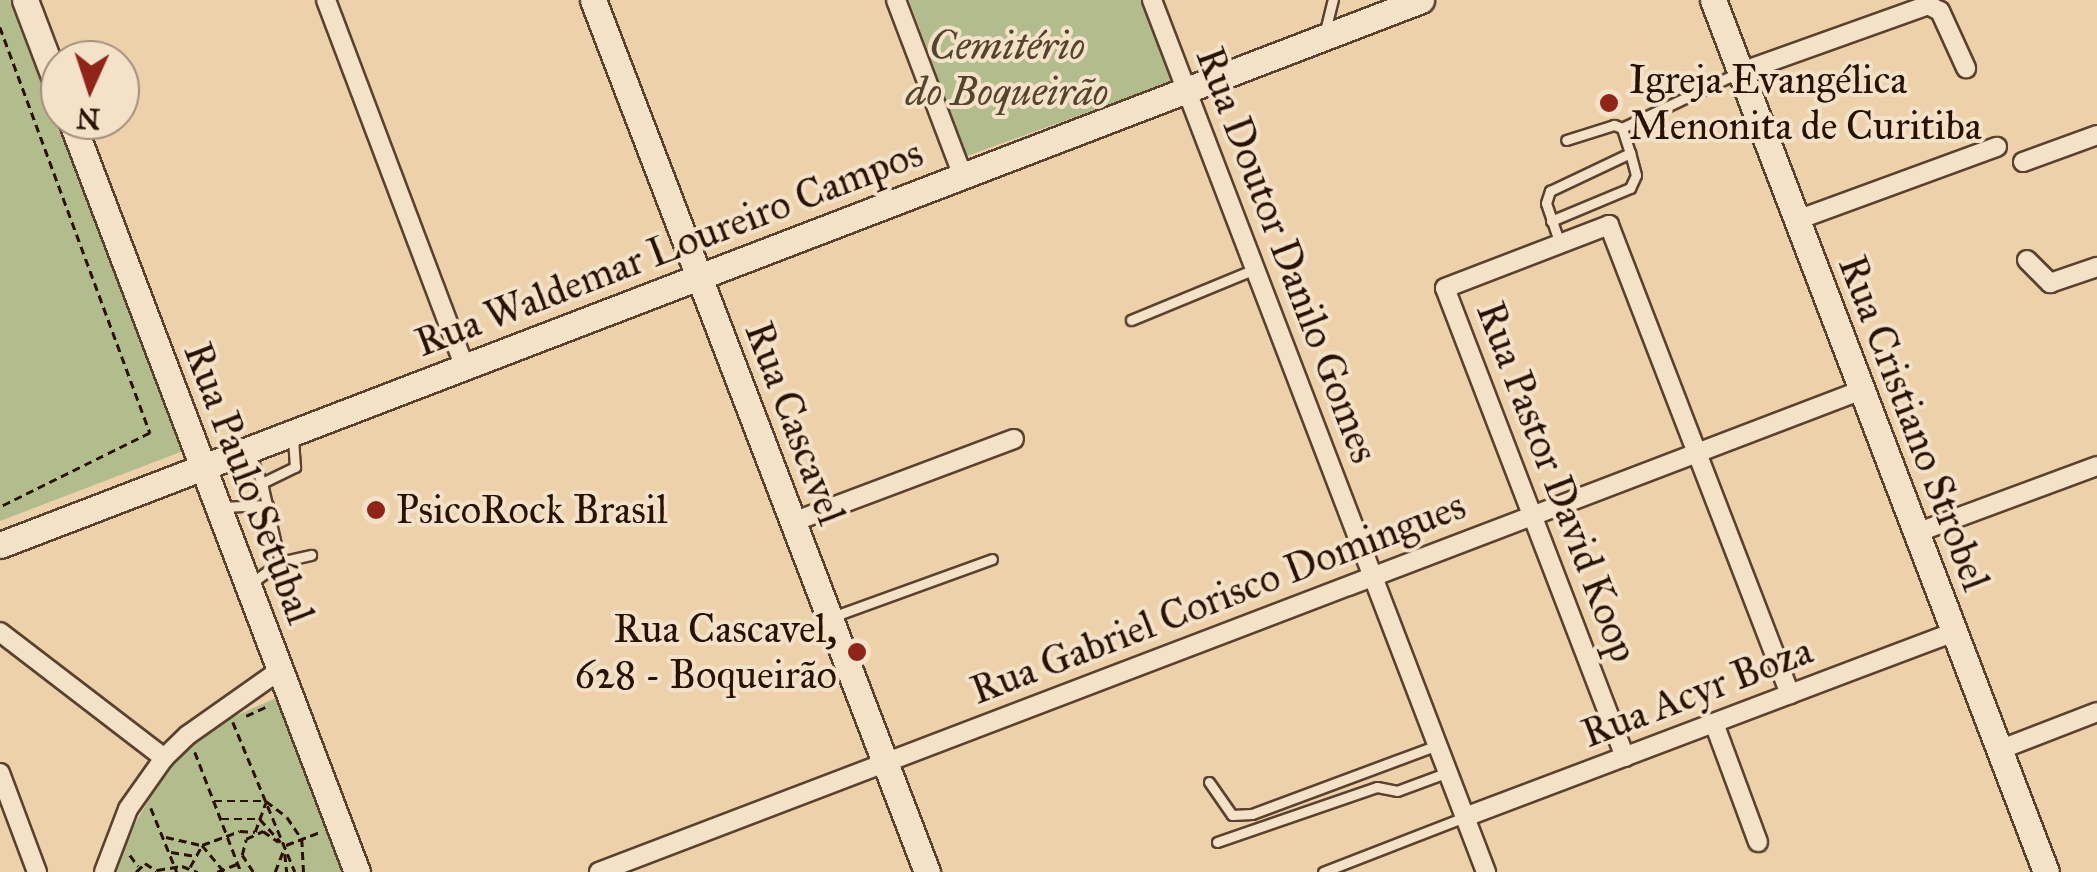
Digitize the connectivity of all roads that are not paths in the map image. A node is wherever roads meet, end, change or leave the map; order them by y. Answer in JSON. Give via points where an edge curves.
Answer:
{"nodes":[{"id":1,"x":25,"y":0,"type":"edge"},
{"id":2,"x":326,"y":0,"type":"edge"},
{"id":3,"x":594,"y":0,"type":"edge"},
{"id":4,"x":896,"y":0,"type":"edge"},
{"id":5,"x":1152,"y":0,"type":"edge"},
{"id":6,"x":1333,"y":0,"type":"edge"},
{"id":7,"x":1422,"y":0,"type":"edge"},
{"id":8,"x":1713,"y":0,"type":"edge"},
{"id":9,"x":1323,"y":38,"type":"junction"},
{"id":10,"x":40,"y":40,"type":"edge"},
{"id":11,"x":1966,"y":68,"type":"dead end"},
{"id":12,"x":1740,"y":72,"type":"junction"},
{"id":13,"x":1186,"y":90,"type":"junction"},
{"id":14,"x":1622,"y":128,"type":"junction"},
{"id":15,"x":2097,"y":134,"type":"edge"},
{"id":16,"x":78,"y":140,"type":"edge"},
{"id":17,"x":1566,"y":140,"type":"dead end"},
{"id":18,"x":1997,"y":147,"type":"dead end"},
{"id":19,"x":1630,"y":153,"type":"junction"},
{"id":20,"x":2023,"y":162,"type":"dead end"},
{"id":21,"x":963,"y":176,"type":"junction"},
{"id":22,"x":1797,"y":220,"type":"junction"},
{"id":23,"x":1552,"y":222,"type":"junction"},
{"id":24,"x":1560,"y":244,"type":"junction"},
{"id":25,"x":2027,"y":260,"type":"dead end"},
{"id":26,"x":2097,"y":267,"type":"edge"},
{"id":27,"x":1254,"y":269,"type":"junction"},
{"id":28,"x":699,"y":277,"type":"junction"},
{"id":29,"x":1130,"y":320,"type":"dead end"},
{"id":30,"x":465,"y":366,"type":"junction"},
{"id":31,"x":1862,"y":390,"type":"junction"},
{"id":32,"x":292,"y":433,"type":"junction"},
{"id":33,"x":1014,"y":439,"type":"dead end"},
{"id":34,"x":248,"y":450,"type":"junction"},
{"id":35,"x":1697,"y":453,"type":"junction"},
{"id":36,"x":2097,"y":466,"type":"edge"},
{"id":37,"x":203,"y":467,"type":"junction"},
{"id":38,"x":262,"y":483,"type":"junction"},
{"id":39,"x":268,"y":505,"type":"junction"},
{"id":40,"x":218,"y":507,"type":"junction"},
{"id":41,"x":1532,"y":516,"type":"junction"},
{"id":42,"x":793,"y":522,"type":"junction"},
{"id":43,"x":1916,"y":533,"type":"junction"},
{"id":44,"x":0,"y":545,"type":"edge"},
{"id":45,"x":311,"y":555,"type":"dead end"},
{"id":46,"x":992,"y":559,"type":"dead end"},
{"id":47,"x":280,"y":562,"type":"junction"},
{"id":48,"x":1373,"y":576,"type":"junction"},
{"id":49,"x":248,"y":586,"type":"junction"},
{"id":50,"x":830,"y":618,"type":"junction"},
{"id":51,"x":0,"y":632,"type":"edge"},
{"id":52,"x":1954,"y":632,"type":"junction"},
{"id":53,"x":280,"y":670,"type":"junction"},
{"id":54,"x":1790,"y":694,"type":"junction"},
{"id":55,"x":2097,"y":712,"type":"edge"},
{"id":56,"x":1714,"y":723,"type":"junction"},
{"id":57,"x":1438,"y":745,"type":"junction"},
{"id":58,"x":1999,"y":750,"type":"junction"},
{"id":59,"x":1625,"y":757,"type":"junction"},
{"id":60,"x":164,"y":758,"type":"junction"},
{"id":61,"x":885,"y":762,"type":"junction"},
{"id":62,"x":1448,"y":772,"type":"junction"},
{"id":63,"x":0,"y":773,"type":"edge"},
{"id":64,"x":1210,"y":782,"type":"dead end"},
{"id":65,"x":1465,"y":817,"type":"junction"},
{"id":66,"x":1217,"y":842,"type":"dead end"},
{"id":67,"x":1758,"y":842,"type":"dead end"},
{"id":68,"x":37,"y":872,"type":"edge"},
{"id":69,"x":104,"y":872,"type":"edge"},
{"id":70,"x":356,"y":872,"type":"edge"},
{"id":71,"x":599,"y":872,"type":"edge"},
{"id":72,"x":927,"y":872,"type":"edge"},
{"id":73,"x":1323,"y":872,"type":"edge"},
{"id":74,"x":1486,"y":872,"type":"edge"},
{"id":75,"x":2046,"y":872,"type":"edge"}],
"edges":[{"from":1,"to":10,"type":"main road"},
{"from":2,"to":30,"type":"street"},
{"from":3,"to":28,"type":"main road","name":"Rua Cascavel"},
{"from":4,"to":21,"type":"street"},
{"from":5,"to":13,"type":"street","name":"Rua Doutor Danilo Gomes"},
{"from":6,"to":9,"type":"lane"},
{"from":7,"to":9,"type":"main road","name":"Rua Waldemar Loureiro Campos"},
{"from":8,"to":12,"type":"main road","name":"Rua Cristiano Strobel"},
{"from":9,"to":13,"type":"main road","name":"Rua Waldemar Loureiro Campos"},
{"from":11,"to":12,"type":"street","via":[[1940,11],[1928,5]]},
{"from":12,"to":14,"type":"lane"},
{"from":12,"to":22,"type":"main road","name":"Rua Cristiano Strobel"},
{"from":13,"to":21,"type":"main road","name":"Rua Waldemar Loureiro Campos"},
{"from":13,"to":27,"type":"street","name":"Rua Doutor Danilo Gomes"},
{"from":14,"to":17,"type":"lane","via":[[1604,125]]},
{"from":14,"to":19,"type":"lane"},
{"from":15,"to":20,"type":"street"},
{"from":16,"to":37,"type":"main road","name":"Rua Paulo Setúbal"},
{"from":18,"to":22,"type":"street"},
{"from":19,"to":23,"type":"lane","via":[[1550,191]]},
{"from":19,"to":23,"type":"lane","via":[[1636,176],[1630,188]]},
{"from":21,"to":28,"type":"main road","name":"Rua Waldemar Loureiro Campos"},
{"from":22,"to":31,"type":"main road","name":"Rua Cristiano Strobel"},
{"from":23,"to":24,"type":"lane"},
{"from":24,"to":35,"type":"street","via":[[1609,225]]},
{"from":24,"to":41,"type":"street","name":"Rua Pastor David Koop","via":[[1445,288]]},
{"from":25,"to":26,"type":"street","via":[[2050,283]]},
{"from":27,"to":29,"type":"lane"},
{"from":27,"to":48,"type":"street","name":"Rua Doutor Danilo Gomes"},
{"from":28,"to":30,"type":"main road","name":"Rua Waldemar Loureiro Campos"},
{"from":28,"to":42,"type":"main road","name":"Rua Cascavel"},
{"from":30,"to":32,"type":"main road","name":"Rua Waldemar Loureiro Campos"},
{"from":31,"to":35,"type":"street","name":"Rua Gabriel Corisco Domingues"},
{"from":31,"to":43,"type":"main road","name":"Rua Cristiano Strobel"},
{"from":32,"to":34,"type":"main road","name":"Rua Waldemar Loureiro Campos"},
{"from":32,"to":38,"type":"lane","via":[[295,467]]},
{"from":33,"to":42,"type":"street"},
{"from":34,"to":37,"type":"main road","name":"Rua Waldemar Loureiro Campos"},
{"from":34,"to":38,"type":"lane"},
{"from":35,"to":41,"type":"street","name":"Rua Gabriel Corisco Domingues"},
{"from":35,"to":54,"type":"street"},
{"from":36,"to":43,"type":"street"},
{"from":37,"to":40,"type":"main road","name":"Rua Paulo Setúbal"},
{"from":37,"to":44,"type":"main road","name":"Rua Waldemar Loureiro Campos"},
{"from":38,"to":39,"type":"lane"},
{"from":39,"to":40,"type":"lane"},
{"from":39,"to":47,"type":"lane"},
{"from":40,"to":49,"type":"main road","name":"Rua Paulo Setúbal"},
{"from":41,"to":48,"type":"street","name":"Rua Gabriel Corisco Domingues"},
{"from":41,"to":59,"type":"street","name":"Rua Pastor David Koop"},
{"from":42,"to":50,"type":"main road","name":"Rua Cascavel"},
{"from":43,"to":52,"type":"main road","name":"Rua Cristiano Strobel"},
{"from":45,"to":47,"type":"lane"},
{"from":46,"to":50,"type":"lane"},
{"from":47,"to":49,"type":"lane"},
{"from":48,"to":57,"type":"street","name":"Rua Doutor Danilo Gomes"},
{"from":48,"to":61,"type":"street","name":"Rua Gabriel Corisco Domingues"},
{"from":49,"to":53,"type":"main road","name":"Rua Paulo Setúbal"},
{"from":50,"to":61,"type":"main road","name":"Rua Cascavel"},
{"from":51,"to":60,"type":"street"},
{"from":52,"to":54,"type":"street","name":"Rua Acyr Boza"},
{"from":52,"to":58,"type":"main road","name":"Rua Cristiano Strobel"},
{"from":53,"to":60,"type":"street"},
{"from":53,"to":70,"type":"main road","name":"Rua Paulo Setúbal"},
{"from":54,"to":56,"type":"street","name":"Rua Acyr Boza"},
{"from":55,"to":58,"type":"street"},
{"from":56,"to":59,"type":"street","name":"Rua Acyr Boza"},
{"from":56,"to":67,"type":"street"},
{"from":57,"to":62,"type":"street","name":"Rua Doutor Danilo Gomes"},
{"from":57,"to":64,"type":"lane","via":[[1252,814],[1232,815]]},
{"from":58,"to":75,"type":"main road","name":"Rua Cristiano Strobel"},
{"from":59,"to":65,"type":"street","name":"Rua Acyr Boza"},
{"from":60,"to":69,"type":"street","via":[[128,809]]},
{"from":61,"to":71,"type":"street","name":"Rua Gabriel Corisco Domingues"},
{"from":61,"to":72,"type":"main road","name":"Rua Cascavel"},
{"from":62,"to":65,"type":"street","name":"Rua Doutor Danilo Gomes"},
{"from":62,"to":66,"type":"lane","via":[[1397,791],[1377,786]]},
{"from":63,"to":68,"type":"street"},
{"from":65,"to":73,"type":"lane"},
{"from":65,"to":74,"type":"street","name":"Rua Doutor Danilo Gomes"}]}
